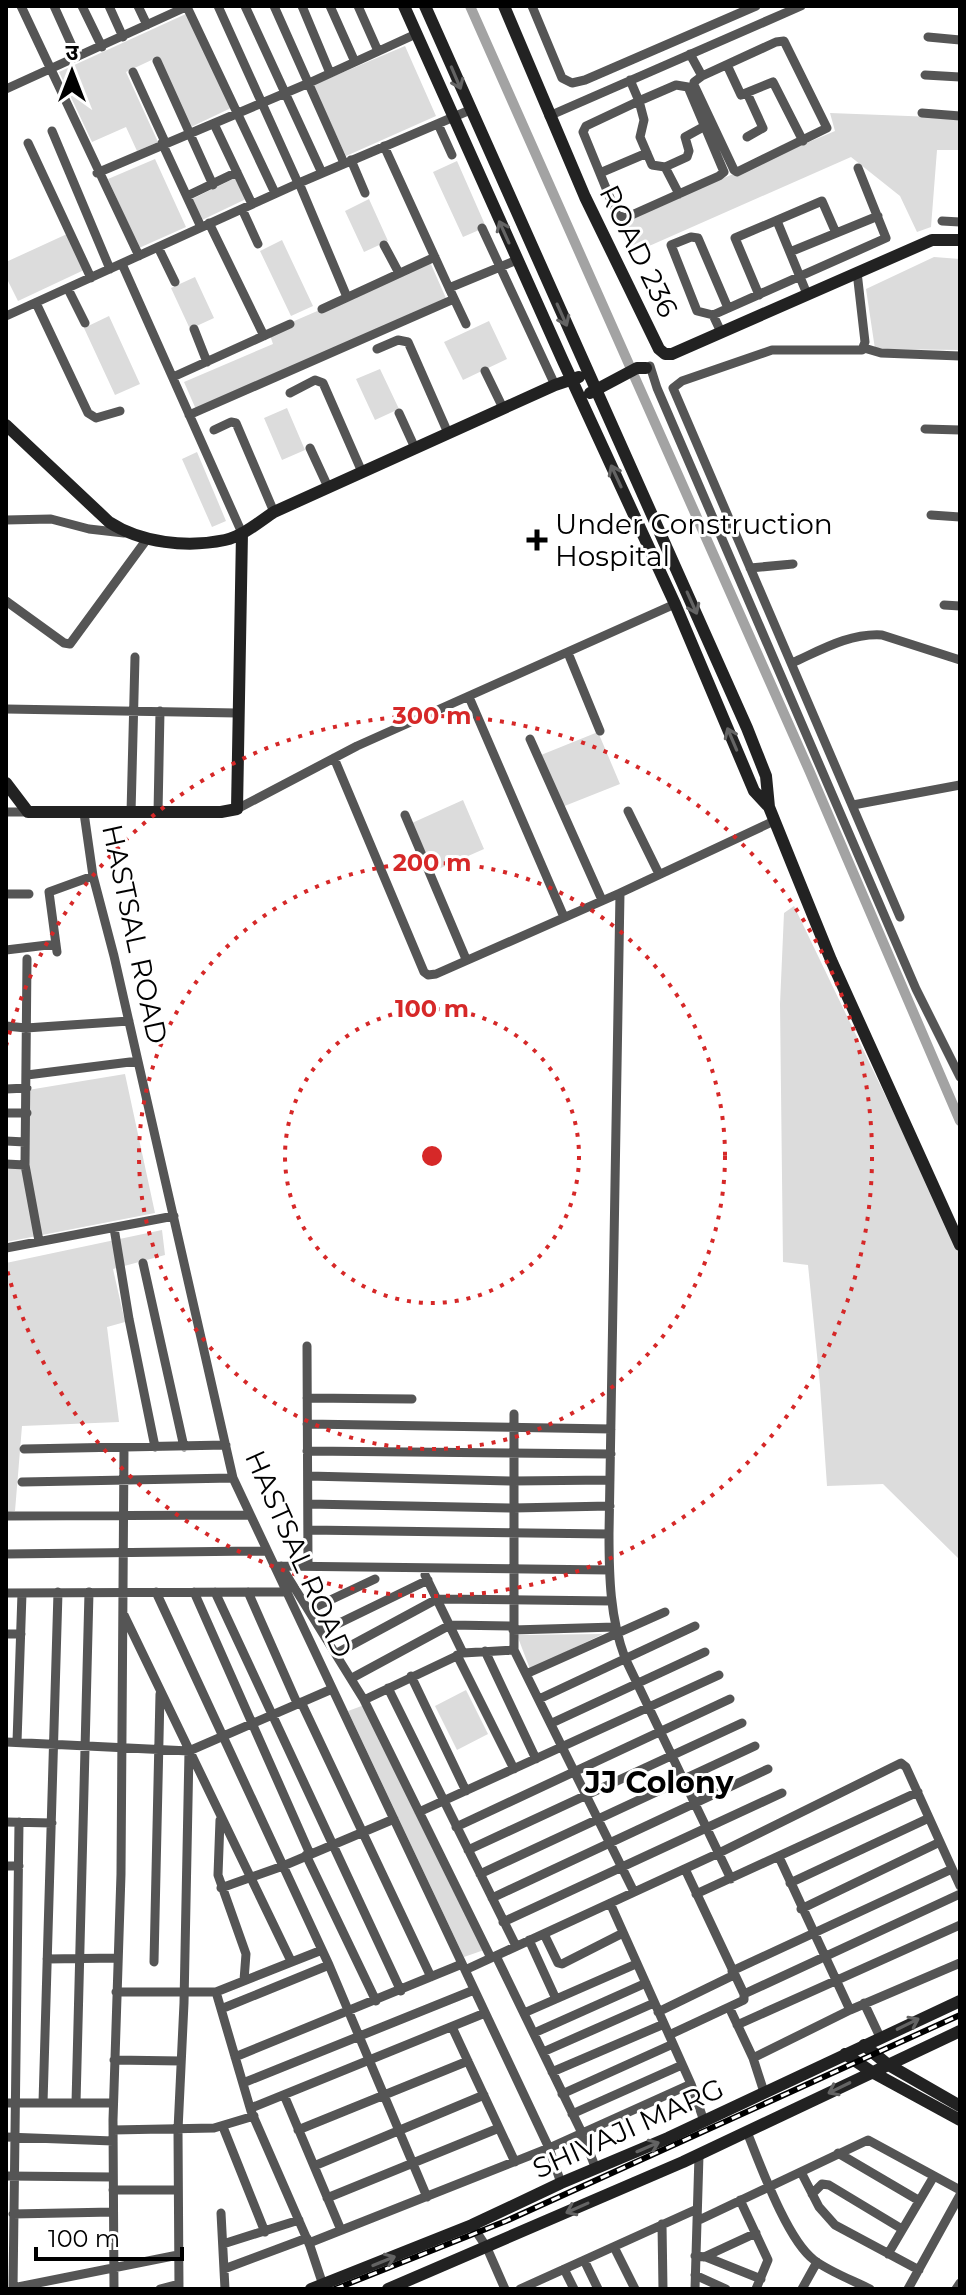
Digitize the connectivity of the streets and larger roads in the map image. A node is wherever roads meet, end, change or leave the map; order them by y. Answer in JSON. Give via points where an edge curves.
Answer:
{"nodes":[{"id":1,"x":21,"y":6,"type":"edge"},
{"id":2,"x":54,"y":6,"type":"edge"},
{"id":3,"x":82,"y":6,"type":"edge"},
{"id":4,"x":109,"y":6,"type":"edge"},
{"id":5,"x":138,"y":6,"type":"edge"},
{"id":6,"x":188,"y":6,"type":"edge"},
{"id":7,"x":218,"y":6,"type":"edge"},
{"id":8,"x":245,"y":6,"type":"edge"},
{"id":9,"x":274,"y":6,"type":"edge"},
{"id":10,"x":330,"y":6,"type":"edge"},
{"id":11,"x":358,"y":6,"type":"edge"},
{"id":12,"x":404,"y":6,"type":"edge"},
{"id":13,"x":425,"y":6,"type":"edge"},
{"id":14,"x":504,"y":6,"type":"edge"},
{"id":15,"x":532,"y":6,"type":"edge"},
{"id":16,"x":756,"y":6,"type":"edge"},
{"id":17,"x":768,"y":6,"type":"edge"},
{"id":18,"x":801,"y":6,"type":"edge"},
{"id":19,"x":304,"y":7,"type":"edge"},
{"id":20,"x":742,"y":9,"type":"edge"},
{"id":21,"x":167,"y":10,"type":"edge"},
{"id":22,"x":773,"y":17,"type":"junction"},
{"id":23,"x":147,"y":25,"type":"junction"},
{"id":24,"x":416,"y":34,"type":"junction"},
{"id":25,"x":123,"y":37,"type":"junction"},
{"id":26,"x":928,"y":37,"type":"dead end"},
{"id":27,"x":960,"y":40,"type":"edge"},
{"id":28,"x":102,"y":47,"type":"junction"},
{"id":29,"x":378,"y":51,"type":"junction"},
{"id":30,"x":690,"y":54,"type":"junction"},
{"id":31,"x":77,"y":57,"type":"junction"},
{"id":32,"x":157,"y":61,"type":"dead end"},
{"id":33,"x":355,"y":62,"type":"junction"},
{"id":34,"x":727,"y":65,"type":"junction"},
{"id":35,"x":49,"y":70,"type":"junction"},
{"id":36,"x":133,"y":72,"type":"dead end"},
{"id":37,"x":330,"y":73,"type":"junction"},
{"id":38,"x":925,"y":75,"type":"dead end"},
{"id":39,"x":702,"y":76,"type":"junction"},
{"id":40,"x":960,"y":77,"type":"edge"},
{"id":41,"x":630,"y":80,"type":"junction"},
{"id":42,"x":309,"y":83,"type":"junction"},
{"id":43,"x":6,"y":89,"type":"edge"},
{"id":44,"x":284,"y":93,"type":"junction"},
{"id":45,"x":747,"y":93,"type":"junction"},
{"id":46,"x":639,"y":101,"type":"junction"},
{"id":47,"x":261,"y":102,"type":"junction"},
{"id":48,"x":470,"y":110,"type":"junction"},
{"id":49,"x":238,"y":113,"type":"junction"},
{"id":50,"x":922,"y":113,"type":"dead end"},
{"id":51,"x":549,"y":116,"type":"junction"},
{"id":52,"x":960,"y":116,"type":"edge"},
{"id":53,"x":453,"y":117,"type":"junction"},
{"id":54,"x":214,"y":124,"type":"junction"},
{"id":55,"x":438,"y":124,"type":"junction"},
{"id":56,"x":705,"y":126,"type":"junction"},
{"id":57,"x":52,"y":131,"type":"dead end"},
{"id":58,"x":189,"y":133,"type":"junction"},
{"id":59,"x":747,"y":137,"type":"dead end"},
{"id":60,"x":803,"y":141,"type":"junction"},
{"id":61,"x":28,"y":143,"type":"dead end"},
{"id":62,"x":163,"y":143,"type":"junction"},
{"id":63,"x":384,"y":146,"type":"junction"},
{"id":64,"x":647,"y":153,"type":"junction"},
{"id":65,"x":452,"y":155,"type":"dead end"},
{"id":66,"x":348,"y":162,"type":"junction"},
{"id":67,"x":665,"y":167,"type":"junction"},
{"id":68,"x":858,"y":168,"type":"dead end"},
{"id":69,"x":237,"y":172,"type":"junction"},
{"id":70,"x":97,"y":173,"type":"junction"},
{"id":71,"x":322,"y":173,"type":"junction"},
{"id":72,"x":600,"y":173,"type":"junction"},
{"id":73,"x":298,"y":183,"type":"junction"},
{"id":74,"x":213,"y":185,"type":"junction"},
{"id":75,"x":275,"y":193,"type":"junction"},
{"id":76,"x":365,"y":193,"type":"dead end"},
{"id":77,"x":679,"y":194,"type":"junction"},
{"id":78,"x":187,"y":196,"type":"junction"},
{"id":79,"x":252,"y":204,"type":"junction"},
{"id":80,"x":242,"y":209,"type":"junction"},
{"id":81,"x":878,"y":216,"type":"junction"},
{"id":82,"x":777,"y":221,"type":"junction"},
{"id":83,"x":942,"y":221,"type":"dead end"},
{"id":84,"x":960,"y":222,"type":"edge"},
{"id":85,"x":205,"y":225,"type":"junction"},
{"id":86,"x":482,"y":228,"type":"dead end"},
{"id":87,"x":836,"y":233,"type":"junction"},
{"id":88,"x":960,"y":240,"type":"edge"},
{"id":89,"x":258,"y":244,"type":"dead end"},
{"id":90,"x":384,"y":245,"type":"dead end"},
{"id":91,"x":158,"y":247,"type":"junction"},
{"id":92,"x":790,"y":252,"type":"junction"},
{"id":93,"x":139,"y":256,"type":"junction"},
{"id":94,"x":435,"y":257,"type":"junction"},
{"id":95,"x":517,"y":260,"type":"junction"},
{"id":96,"x":122,"y":264,"type":"junction"},
{"id":97,"x":501,"y":268,"type":"junction"},
{"id":98,"x":110,"y":269,"type":"junction"},
{"id":99,"x":857,"y":272,"type":"junction"},
{"id":100,"x":399,"y":273,"type":"junction"},
{"id":101,"x":800,"y":277,"type":"junction"},
{"id":102,"x":91,"y":278,"type":"junction"},
{"id":103,"x":175,"y":282,"type":"dead end"},
{"id":104,"x":449,"y":288,"type":"junction"},
{"id":105,"x":68,"y":289,"type":"junction"},
{"id":106,"x":807,"y":294,"type":"junction"},
{"id":107,"x":759,"y":295,"type":"junction"},
{"id":108,"x":347,"y":297,"type":"junction"},
{"id":109,"x":454,"y":299,"type":"junction"},
{"id":110,"x":36,"y":303,"type":"junction"},
{"id":111,"x":728,"y":308,"type":"junction"},
{"id":112,"x":322,"y":309,"type":"dead end"},
{"id":113,"x":713,"y":315,"type":"junction"},
{"id":114,"x":6,"y":316,"type":"edge"},
{"id":115,"x":85,"y":323,"type":"dead end"},
{"id":116,"x":290,"y":324,"type":"dead end"},
{"id":117,"x":466,"y":324,"type":"dead end"},
{"id":118,"x":194,"y":329,"type":"dead end"},
{"id":119,"x":721,"y":332,"type":"junction"},
{"id":120,"x":264,"y":336,"type":"junction"},
{"id":121,"x":864,"y":348,"type":"junction"},
{"id":122,"x":377,"y":349,"type":"dead end"},
{"id":123,"x":669,"y":355,"type":"junction"},
{"id":124,"x":960,"y":356,"type":"edge"},
{"id":125,"x":207,"y":362,"type":"junction"},
{"id":126,"x":643,"y":369,"type":"junction"},
{"id":127,"x":485,"y":371,"type":"dead end"},
{"id":128,"x":589,"y":374,"type":"junction"},
{"id":129,"x":173,"y":377,"type":"junction"},
{"id":130,"x":572,"y":379,"type":"junction"},
{"id":131,"x":555,"y":385,"type":"junction"},
{"id":132,"x":597,"y":390,"type":"junction"},
{"id":133,"x":290,"y":393,"type":"dead end"},
{"id":134,"x":580,"y":397,"type":"junction"},
{"id":135,"x":503,"y":408,"type":"junction"},
{"id":136,"x":120,"y":411,"type":"dead end"},
{"id":137,"x":399,"y":413,"type":"dead end"},
{"id":138,"x":189,"y":415,"type":"junction"},
{"id":139,"x":6,"y":425,"type":"edge"},
{"id":140,"x":925,"y":429,"type":"dead end"},
{"id":141,"x":214,"y":430,"type":"dead end"},
{"id":142,"x":960,"y":430,"type":"edge"},
{"id":143,"x":448,"y":433,"type":"junction"},
{"id":144,"x":310,"y":448,"type":"dead end"},
{"id":145,"x":415,"y":448,"type":"junction"},
{"id":146,"x":362,"y":472,"type":"junction"},
{"id":147,"x":328,"y":487,"type":"junction"},
{"id":148,"x":274,"y":512,"type":"junction"},
{"id":149,"x":931,"y":515,"type":"dead end"},
{"id":150,"x":960,"y":517,"type":"edge"},
{"id":151,"x":6,"y":520,"type":"edge"},
{"id":152,"x":242,"y":533,"type":"junction"},
{"id":153,"x":127,"y":534,"type":"junction"},
{"id":154,"x":147,"y":539,"type":"junction"},
{"id":155,"x":793,"y":564,"type":"dead end"},
{"id":156,"x":750,"y":568,"type":"junction"},
{"id":157,"x":6,"y":601,"type":"edge"},
{"id":158,"x":675,"y":604,"type":"junction"},
{"id":159,"x":944,"y":605,"type":"dead end"},
{"id":160,"x":960,"y":606,"type":"edge"},
{"id":161,"x":568,"y":653,"type":"junction"},
{"id":162,"x":135,"y":657,"type":"dead end"},
{"id":163,"x":960,"y":660,"type":"edge"},
{"id":164,"x":792,"y":663,"type":"junction"},
{"id":165,"x":469,"y":697,"type":"junction"},
{"id":166,"x":6,"y":709,"type":"edge"},
{"id":167,"x":134,"y":711,"type":"junction"},
{"id":168,"x":160,"y":711,"type":"junction"},
{"id":169,"x":237,"y":713,"type":"junction"},
{"id":170,"x":600,"y":731,"type":"dead end"},
{"id":171,"x":530,"y":739,"type":"dead end"},
{"id":172,"x":334,"y":758,"type":"junction"},
{"id":173,"x":6,"y":783,"type":"edge"},
{"id":174,"x":960,"y":785,"type":"edge"},
{"id":175,"x":853,"y":805,"type":"junction"},
{"id":176,"x":769,"y":807,"type":"junction"},
{"id":177,"x":237,"y":809,"type":"junction"},
{"id":178,"x":628,"y":811,"type":"dead end"},
{"id":179,"x":6,"y":812,"type":"edge"},
{"id":180,"x":28,"y":812,"type":"junction"},
{"id":181,"x":84,"y":813,"type":"junction"},
{"id":182,"x":131,"y":813,"type":"junction"},
{"id":183,"x":158,"y":813,"type":"junction"},
{"id":184,"x":405,"y":815,"type":"dead end"},
{"id":185,"x":774,"y":821,"type":"junction"},
{"id":186,"x":659,"y":874,"type":"junction"},
{"id":187,"x":93,"y":876,"type":"junction"},
{"id":188,"x":620,"y":893,"type":"junction"},
{"id":189,"x":6,"y":894,"type":"edge"},
{"id":190,"x":29,"y":894,"type":"dead end"},
{"id":191,"x":602,"y":900,"type":"junction"},
{"id":192,"x":564,"y":917,"type":"junction"},
{"id":193,"x":900,"y":917,"type":"dead end"},
{"id":194,"x":6,"y":950,"type":"edge"},
{"id":195,"x":27,"y":959,"type":"dead end"},
{"id":196,"x":466,"y":959,"type":"junction"},
{"id":197,"x":129,"y":1021,"type":"junction"},
{"id":198,"x":6,"y":1026,"type":"edge"},
{"id":199,"x":26,"y":1028,"type":"junction"},
{"id":200,"x":138,"y":1061,"type":"junction"},
{"id":201,"x":27,"y":1075,"type":"junction"},
{"id":202,"x":960,"y":1077,"type":"edge"},
{"id":203,"x":27,"y":1088,"type":"junction"},
{"id":204,"x":6,"y":1089,"type":"edge"},
{"id":205,"x":6,"y":1113,"type":"edge"},
{"id":206,"x":27,"y":1113,"type":"junction"},
{"id":207,"x":6,"y":1141,"type":"edge"},
{"id":208,"x":25,"y":1142,"type":"junction"},
{"id":209,"x":6,"y":1164,"type":"edge"},
{"id":210,"x":25,"y":1165,"type":"junction"},
{"id":211,"x":174,"y":1216,"type":"junction"},
{"id":212,"x":114,"y":1228,"type":"junction"},
{"id":213,"x":39,"y":1241,"type":"junction"},
{"id":214,"x":960,"y":1245,"type":"edge"},
{"id":215,"x":6,"y":1248,"type":"edge"},
{"id":216,"x":143,"y":1263,"type":"dead end"},
{"id":217,"x":307,"y":1346,"type":"dead end"},
{"id":218,"x":307,"y":1398,"type":"junction"},
{"id":219,"x":412,"y":1399,"type":"dead end"},
{"id":220,"x":514,"y":1414,"type":"dead end"},
{"id":221,"x":307,"y":1424,"type":"junction"},
{"id":222,"x":513,"y":1428,"type":"junction"},
{"id":223,"x":611,"y":1429,"type":"junction"},
{"id":224,"x":226,"y":1445,"type":"junction"},
{"id":225,"x":155,"y":1447,"type":"junction"},
{"id":226,"x":184,"y":1447,"type":"junction"},
{"id":227,"x":124,"y":1448,"type":"junction"},
{"id":228,"x":24,"y":1449,"type":"dead end"},
{"id":229,"x":307,"y":1451,"type":"junction"},
{"id":230,"x":513,"y":1453,"type":"junction"},
{"id":231,"x":611,"y":1454,"type":"junction"},
{"id":232,"x":308,"y":1476,"type":"junction"},
{"id":233,"x":233,"y":1478,"type":"junction"},
{"id":234,"x":610,"y":1480,"type":"junction"},
{"id":235,"x":513,"y":1481,"type":"junction"},
{"id":236,"x":22,"y":1482,"type":"dead end"},
{"id":237,"x":123,"y":1482,"type":"junction"},
{"id":238,"x":308,"y":1504,"type":"junction"},
{"id":239,"x":610,"y":1506,"type":"junction"},
{"id":240,"x":513,"y":1508,"type":"junction"},
{"id":241,"x":249,"y":1515,"type":"junction"},
{"id":242,"x":6,"y":1516,"type":"edge"},
{"id":243,"x":123,"y":1516,"type":"junction"},
{"id":244,"x":308,"y":1530,"type":"junction"},
{"id":245,"x":609,"y":1534,"type":"junction"},
{"id":246,"x":513,"y":1535,"type":"junction"},
{"id":247,"x":266,"y":1551,"type":"junction"},
{"id":248,"x":6,"y":1554,"type":"edge"},
{"id":249,"x":123,"y":1554,"type":"junction"},
{"id":250,"x":277,"y":1566,"type":"junction"},
{"id":251,"x":308,"y":1566,"type":"junction"},
{"id":252,"x":422,"y":1568,"type":"junction"},
{"id":253,"x":513,"y":1570,"type":"junction"},
{"id":254,"x":609,"y":1570,"type":"junction"},
{"id":255,"x":375,"y":1579,"type":"dead end"},
{"id":256,"x":428,"y":1580,"type":"junction"},
{"id":257,"x":58,"y":1592,"type":"junction"},
{"id":258,"x":89,"y":1592,"type":"junction"},
{"id":259,"x":123,"y":1592,"type":"junction"},
{"id":260,"x":156,"y":1592,"type":"junction"},
{"id":261,"x":194,"y":1592,"type":"junction"},
{"id":262,"x":215,"y":1592,"type":"junction"},
{"id":263,"x":248,"y":1592,"type":"junction"},
{"id":264,"x":285,"y":1592,"type":"junction"},
{"id":265,"x":6,"y":1593,"type":"edge"},
{"id":266,"x":22,"y":1593,"type":"junction"},
{"id":267,"x":437,"y":1599,"type":"junction"},
{"id":268,"x":513,"y":1599,"type":"junction"},
{"id":269,"x":612,"y":1601,"type":"junction"},
{"id":270,"x":309,"y":1610,"type":"junction"},
{"id":271,"x":122,"y":1612,"type":"junction"},
{"id":272,"x":665,"y":1612,"type":"dead end"},
{"id":273,"x":450,"y":1625,"type":"junction"},
{"id":274,"x":695,"y":1626,"type":"dead end"},
{"id":275,"x":513,"y":1628,"type":"junction"},
{"id":276,"x":616,"y":1630,"type":"junction"},
{"id":277,"x":323,"y":1631,"type":"junction"},
{"id":278,"x":6,"y":1634,"type":"edge"},
{"id":279,"x":21,"y":1634,"type":"junction"},
{"id":280,"x":514,"y":1650,"type":"junction"},
{"id":281,"x":485,"y":1651,"type":"junction"},
{"id":282,"x":705,"y":1652,"type":"dead end"},
{"id":283,"x":337,"y":1653,"type":"junction"},
{"id":284,"x":460,"y":1654,"type":"junction"},
{"id":285,"x":625,"y":1658,"type":"junction"},
{"id":286,"x":6,"y":1670,"type":"edge"},
{"id":287,"x":20,"y":1670,"type":"junction"},
{"id":288,"x":526,"y":1674,"type":"junction"},
{"id":289,"x":719,"y":1675,"type":"dead end"},
{"id":290,"x":411,"y":1676,"type":"junction"},
{"id":291,"x":352,"y":1678,"type":"junction"},
{"id":292,"x":636,"y":1682,"type":"junction"},
{"id":293,"x":388,"y":1688,"type":"junction"},
{"id":294,"x":332,"y":1689,"type":"junction"},
{"id":295,"x":160,"y":1691,"type":"junction"},
{"id":296,"x":539,"y":1699,"type":"junction"},
{"id":297,"x":730,"y":1699,"type":"dead end"},
{"id":298,"x":364,"y":1700,"type":"junction"},
{"id":299,"x":299,"y":1703,"type":"junction"},
{"id":300,"x":648,"y":1707,"type":"junction"},
{"id":301,"x":272,"y":1714,"type":"junction"},
{"id":302,"x":251,"y":1722,"type":"junction"},
{"id":303,"x":552,"y":1723,"type":"junction"},
{"id":304,"x":742,"y":1723,"type":"dead end"},
{"id":305,"x":660,"y":1732,"type":"junction"},
{"id":306,"x":222,"y":1735,"type":"junction"},
{"id":307,"x":6,"y":1742,"type":"edge"},
{"id":308,"x":17,"y":1742,"type":"junction"},
{"id":309,"x":54,"y":1744,"type":"junction"},
{"id":310,"x":85,"y":1746,"type":"junction"},
{"id":311,"x":563,"y":1746,"type":"junction"},
{"id":312,"x":755,"y":1746,"type":"dead end"},
{"id":313,"x":122,"y":1749,"type":"junction"},
{"id":314,"x":158,"y":1750,"type":"junction"},
{"id":315,"x":189,"y":1751,"type":"junction"},
{"id":316,"x":672,"y":1756,"type":"junction"},
{"id":317,"x":536,"y":1759,"type":"junction"},
{"id":318,"x":514,"y":1769,"type":"junction"},
{"id":319,"x":768,"y":1769,"type":"dead end"},
{"id":320,"x":573,"y":1772,"type":"junction"},
{"id":321,"x":683,"y":1780,"type":"junction"},
{"id":322,"x":466,"y":1791,"type":"junction"},
{"id":323,"x":918,"y":1792,"type":"junction"},
{"id":324,"x":782,"y":1793,"type":"dead end"},
{"id":325,"x":585,"y":1796,"type":"junction"},
{"id":326,"x":444,"y":1802,"type":"junction"},
{"id":327,"x":695,"y":1804,"type":"junction"},
{"id":328,"x":419,"y":1812,"type":"junction"},
{"id":329,"x":220,"y":1816,"type":"junction"},
{"id":330,"x":929,"y":1818,"type":"junction"},
{"id":331,"x":394,"y":1819,"type":"junction"},
{"id":332,"x":597,"y":1821,"type":"junction"},
{"id":333,"x":6,"y":1822,"type":"edge"},
{"id":334,"x":19,"y":1822,"type":"junction"},
{"id":335,"x":52,"y":1823,"type":"junction"},
{"id":336,"x":456,"y":1827,"type":"junction"},
{"id":337,"x":707,"y":1828,"type":"junction"},
{"id":338,"x":363,"y":1832,"type":"junction"},
{"id":339,"x":940,"y":1842,"type":"junction"},
{"id":340,"x":333,"y":1844,"type":"junction"},
{"id":341,"x":609,"y":1844,"type":"junction"},
{"id":342,"x":468,"y":1850,"type":"junction"},
{"id":343,"x":719,"y":1853,"type":"junction"},
{"id":344,"x":308,"y":1855,"type":"junction"},
{"id":345,"x":779,"y":1857,"type":"junction"},
{"id":346,"x":6,"y":1866,"type":"edge"},
{"id":347,"x":19,"y":1866,"type":"junction"},
{"id":348,"x":283,"y":1866,"type":"junction"},
{"id":349,"x":620,"y":1867,"type":"junction"},
{"id":350,"x":685,"y":1869,"type":"junction"},
{"id":351,"x":952,"y":1869,"type":"junction"},
{"id":352,"x":480,"y":1874,"type":"junction"},
{"id":353,"x":251,"y":1878,"type":"junction"},
{"id":354,"x":731,"y":1879,"type":"junction"},
{"id":355,"x":790,"y":1883,"type":"junction"},
{"id":356,"x":960,"y":1886,"type":"edge"},
{"id":357,"x":221,"y":1888,"type":"junction"},
{"id":358,"x":634,"y":1892,"type":"junction"},
{"id":359,"x":696,"y":1894,"type":"junction"},
{"id":360,"x":960,"y":1894,"type":"edge"},
{"id":361,"x":492,"y":1898,"type":"junction"},
{"id":362,"x":610,"y":1903,"type":"junction"},
{"id":363,"x":801,"y":1909,"type":"junction"},
{"id":364,"x":503,"y":1922,"type":"junction"},
{"id":365,"x":960,"y":1925,"type":"edge"},
{"id":366,"x":623,"y":1933,"type":"junction"},
{"id":367,"x":812,"y":1933,"type":"junction"},
{"id":368,"x":544,"y":1934,"type":"junction"},
{"id":369,"x":529,"y":1940,"type":"junction"},
{"id":370,"x":516,"y":1946,"type":"junction"},
{"id":371,"x":322,"y":1950,"type":"junction"},
{"id":372,"x":494,"y":1957,"type":"junction"},
{"id":373,"x":824,"y":1957,"type":"junction"},
{"id":374,"x":117,"y":1958,"type":"junction"},
{"id":375,"x":47,"y":1959,"type":"junction"},
{"id":376,"x":79,"y":1959,"type":"junction"},
{"id":377,"x":291,"y":1961,"type":"junction"},
{"id":378,"x":154,"y":1962,"type":"dead end"},
{"id":379,"x":960,"y":1963,"type":"edge"},
{"id":380,"x":636,"y":1964,"type":"junction"},
{"id":381,"x":329,"y":1965,"type":"junction"},
{"id":382,"x":463,"y":1967,"type":"junction"},
{"id":383,"x":733,"y":1973,"type":"junction"},
{"id":384,"x":431,"y":1977,"type":"junction"},
{"id":385,"x":244,"y":1980,"type":"junction"},
{"id":386,"x":837,"y":1982,"type":"junction"},
{"id":387,"x":646,"y":1983,"type":"junction"},
{"id":388,"x":474,"y":1990,"type":"junction"},
{"id":389,"x":401,"y":1991,"type":"junction"},
{"id":390,"x":116,"y":1992,"type":"junction"},
{"id":391,"x":216,"y":1992,"type":"junction"},
{"id":392,"x":184,"y":1993,"type":"junction"},
{"id":393,"x":744,"y":1994,"type":"junction"},
{"id":394,"x":556,"y":1999,"type":"junction"},
{"id":395,"x":376,"y":2001,"type":"junction"},
{"id":396,"x":960,"y":2001,"type":"edge"},
{"id":397,"x":864,"y":2003,"type":"junction"},
{"id":398,"x":656,"y":2007,"type":"junction"},
{"id":399,"x":729,"y":2007,"type":"junction"},
{"id":400,"x":221,"y":2009,"type":"junction"},
{"id":401,"x":850,"y":2010,"type":"junction"},
{"id":402,"x":349,"y":2012,"type":"junction"},
{"id":403,"x":485,"y":2013,"type":"junction"},
{"id":404,"x":524,"y":2013,"type":"junction"},
{"id":405,"x":664,"y":2024,"type":"junction"},
{"id":406,"x":737,"y":2025,"type":"junction"},
{"id":407,"x":452,"y":2027,"type":"junction"},
{"id":408,"x":960,"y":2031,"type":"edge"},
{"id":409,"x":534,"y":2033,"type":"junction"},
{"id":410,"x":360,"y":2036,"type":"junction"},
{"id":411,"x":880,"y":2037,"type":"junction"},
{"id":412,"x":671,"y":2040,"type":"junction"},
{"id":413,"x":864,"y":2045,"type":"junction"},
{"id":414,"x":543,"y":2052,"type":"junction"},
{"id":415,"x":845,"y":2054,"type":"junction"},
{"id":416,"x":235,"y":2057,"type":"junction"},
{"id":417,"x":753,"y":2058,"type":"junction"},
{"id":418,"x":114,"y":2060,"type":"junction"},
{"id":419,"x":181,"y":2061,"type":"junction"},
{"id":420,"x":371,"y":2061,"type":"junction"},
{"id":421,"x":468,"y":2061,"type":"junction"},
{"id":422,"x":887,"y":2064,"type":"junction"},
{"id":423,"x":682,"y":2065,"type":"junction"},
{"id":424,"x":552,"y":2072,"type":"junction"},
{"id":425,"x":872,"y":2072,"type":"junction"},
{"id":426,"x":243,"y":2083,"type":"junction"},
{"id":427,"x":691,"y":2084,"type":"junction"},
{"id":428,"x":764,"y":2092,"type":"junction"},
{"id":429,"x":562,"y":2094,"type":"junction"},
{"id":430,"x":284,"y":2095,"type":"junction"},
{"id":431,"x":385,"y":2095,"type":"junction"},
{"id":432,"x":484,"y":2095,"type":"junction"},
{"id":433,"x":11,"y":2103,"type":"edge"},
{"id":434,"x":43,"y":2103,"type":"junction"},
{"id":435,"x":76,"y":2103,"type":"junction"},
{"id":436,"x":113,"y":2103,"type":"junction"},
{"id":437,"x":960,"y":2106,"type":"edge"},
{"id":438,"x":252,"y":2112,"type":"junction"},
{"id":439,"x":572,"y":2114,"type":"junction"},
{"id":440,"x":960,"y":2120,"type":"edge"},
{"id":441,"x":704,"y":2121,"type":"junction"},
{"id":442,"x":223,"y":2127,"type":"junction"},
{"id":443,"x":499,"y":2128,"type":"junction"},
{"id":444,"x":178,"y":2130,"type":"junction"},
{"id":445,"x":298,"y":2130,"type":"junction"},
{"id":446,"x":400,"y":2130,"type":"junction"},
{"id":447,"x":747,"y":2132,"type":"junction"},
{"id":448,"x":582,"y":2133,"type":"junction"},
{"id":449,"x":113,"y":2135,"type":"junction"},
{"id":450,"x":11,"y":2137,"type":"edge"},
{"id":451,"x":549,"y":2148,"type":"junction"},
{"id":452,"x":838,"y":2153,"type":"junction"},
{"id":453,"x":699,"y":2155,"type":"junction"},
{"id":454,"x":515,"y":2162,"type":"junction"},
{"id":455,"x":414,"y":2164,"type":"junction"},
{"id":456,"x":314,"y":2166,"type":"junction"},
{"id":457,"x":596,"y":2169,"type":"junction"},
{"id":458,"x":801,"y":2172,"type":"junction"},
{"id":459,"x":11,"y":2176,"type":"edge"},
{"id":460,"x":934,"y":2176,"type":"junction"},
{"id":461,"x":113,"y":2177,"type":"junction"},
{"id":462,"x":561,"y":2183,"type":"junction"},
{"id":463,"x":770,"y":2187,"type":"junction"},
{"id":464,"x":113,"y":2190,"type":"junction"},
{"id":465,"x":178,"y":2190,"type":"junction"},
{"id":466,"x":960,"y":2192,"type":"edge"},
{"id":467,"x":812,"y":2194,"type":"junction"},
{"id":468,"x":427,"y":2197,"type":"junction"},
{"id":469,"x":327,"y":2198,"type":"junction"},
{"id":470,"x":740,"y":2200,"type":"junction"},
{"id":471,"x":918,"y":2200,"type":"junction"},
{"id":472,"x":697,"y":2209,"type":"junction"},
{"id":473,"x":113,"y":2212,"type":"junction"},
{"id":474,"x":221,"y":2213,"type":"dead end"},
{"id":475,"x":10,"y":2214,"type":"edge"},
{"id":476,"x":299,"y":2220,"type":"junction"},
{"id":477,"x":697,"y":2221,"type":"junction"},
{"id":478,"x":662,"y":2224,"type":"junction"},
{"id":479,"x":472,"y":2225,"type":"junction"},
{"id":480,"x":902,"y":2229,"type":"junction"},
{"id":481,"x":341,"y":2230,"type":"junction"},
{"id":482,"x":265,"y":2232,"type":"junction"},
{"id":483,"x":756,"y":2233,"type":"junction"},
{"id":484,"x":308,"y":2240,"type":"junction"},
{"id":485,"x":223,"y":2244,"type":"junction"},
{"id":486,"x":614,"y":2247,"type":"junction"},
{"id":487,"x":487,"y":2248,"type":"junction"},
{"id":488,"x":888,"y":2254,"type":"junction"},
{"id":489,"x":178,"y":2255,"type":"junction"},
{"id":490,"x":700,"y":2256,"type":"junction"},
{"id":491,"x":584,"y":2260,"type":"junction"},
{"id":492,"x":817,"y":2262,"type":"junction"},
{"id":493,"x":224,"y":2269,"type":"junction"},
{"id":494,"x":564,"y":2269,"type":"junction"},
{"id":495,"x":112,"y":2270,"type":"junction"},
{"id":496,"x":919,"y":2270,"type":"junction"},
{"id":497,"x":695,"y":2275,"type":"junction"},
{"id":498,"x":545,"y":2278,"type":"junction"},
{"id":499,"x":960,"y":2283,"type":"edge"},
{"id":500,"x":759,"y":2284,"type":"edge"},
{"id":501,"x":179,"y":2287,"type":"edge"},
{"id":502,"x":317,"y":2287,"type":"edge"},
{"id":503,"x":526,"y":2288,"type":"edge"},
{"id":504,"x":13,"y":2289,"type":"edge"},
{"id":505,"x":114,"y":2289,"type":"edge"},
{"id":506,"x":160,"y":2289,"type":"edge"},
{"id":507,"x":225,"y":2289,"type":"edge"},
{"id":508,"x":388,"y":2289,"type":"edge"},
{"id":509,"x":505,"y":2289,"type":"edge"},
{"id":510,"x":550,"y":2289,"type":"edge"},
{"id":511,"x":574,"y":2289,"type":"edge"},
{"id":512,"x":598,"y":2289,"type":"edge"},
{"id":513,"x":635,"y":2289,"type":"edge"},
{"id":514,"x":663,"y":2289,"type":"edge"},
{"id":515,"x":695,"y":2289,"type":"edge"},
{"id":516,"x":726,"y":2289,"type":"edge"},
{"id":517,"x":802,"y":2289,"type":"edge"},
{"id":518,"x":870,"y":2289,"type":"edge"},
{"id":519,"x":908,"y":2289,"type":"edge"},
{"id":520,"x":956,"y":2289,"type":"edge"}],
"edges":[{"from":1,"to":35,"type":"street"},
{"from":2,"to":31,"type":"street"},
{"from":3,"to":28,"type":"street"},
{"from":4,"to":25,"type":"street"},
{"from":5,"to":23,"type":"street"},
{"from":6,"to":21,"type":"street"},
{"from":6,"to":49,"type":"street"},
{"from":7,"to":47,"type":"street"},
{"from":8,"to":44,"type":"street"},
{"from":9,"to":42,"type":"street"},
{"from":10,"to":33,"type":"street"},
{"from":11,"to":29,"type":"street"},
{"from":12,"to":24,"type":"street"},
{"from":13,"to":48,"type":"street","one_way":true},
{"from":14,"to":51,"type":"street","name":"ROAD 236"},
{"from":15,"to":20,"type":"street","via":[[562,78],[572,83]]},
{"from":16,"to":20,"type":"street"},
{"from":17,"to":22,"type":"street"},
{"from":18,"to":22,"type":"street"},
{"from":19,"to":37,"type":"street"},
{"from":21,"to":23,"type":"street"},
{"from":22,"to":30,"type":"street"},
{"from":23,"to":25,"type":"street"},
{"from":24,"to":29,"type":"street"},
{"from":24,"to":53,"type":"street"},
{"from":25,"to":28,"type":"street"},
{"from":26,"to":27,"type":"street"},
{"from":28,"to":31,"type":"street"},
{"from":29,"to":33,"type":"street"},
{"from":30,"to":39,"type":"street"},
{"from":30,"to":41,"type":"street"},
{"from":31,"to":35,"type":"street"},
{"from":32,"to":58,"type":"street"},
{"from":33,"to":37,"type":"street"},
{"from":34,"to":39,"type":"street"},
{"from":34,"to":45,"type":"street","via":[[739,93]]},
{"from":34,"to":60,"type":"street","via":[[776,42],[786,44],[827,125]]},
{"from":35,"to":43,"type":"street"},
{"from":35,"to":70,"type":"street"},
{"from":36,"to":62,"type":"street"},
{"from":37,"to":42,"type":"street"},
{"from":38,"to":40,"type":"street"},
{"from":39,"to":60,"type":"street","via":[[694,85],[734,170]]},
{"from":41,"to":46,"type":"street"},
{"from":41,"to":51,"type":"street"},
{"from":42,"to":44,"type":"street"},
{"from":42,"to":66,"type":"street"},
{"from":44,"to":47,"type":"street"},
{"from":44,"to":71,"type":"street"},
{"from":45,"to":59,"type":"street","via":[[763,128]]},
{"from":45,"to":60,"type":"street","via":[[773,82]]},
{"from":46,"to":56,"type":"street","via":[[684,85]]},
{"from":46,"to":64,"type":"street","via":[[644,120],[640,137]]},
{"from":46,"to":72,"type":"street","via":[[584,129]]},
{"from":47,"to":49,"type":"street"},
{"from":47,"to":73,"type":"street"},
{"from":48,"to":53,"type":"street"},
{"from":48,"to":128,"type":"street","one_way":true},
{"from":49,"to":54,"type":"street"},
{"from":49,"to":75,"type":"street"},
{"from":50,"to":52,"type":"street"},
{"from":51,"to":123,"type":"street","name":"ROAD 236","via":[[660,351]]},
{"from":53,"to":55,"type":"street"},
{"from":95,"to":53,"type":"street","one_way":true},
{"from":54,"to":58,"type":"street"},
{"from":54,"to":69,"type":"street"},
{"from":55,"to":63,"type":"street"},
{"from":55,"to":65,"type":"street"},
{"from":56,"to":67,"type":"street","via":[[685,137],[687,157]]},
{"from":56,"to":77,"type":"street","via":[[724,172]]},
{"from":57,"to":98,"type":"street"},
{"from":58,"to":62,"type":"street"},
{"from":58,"to":74,"type":"street"},
{"from":61,"to":102,"type":"street"},
{"from":62,"to":70,"type":"street"},
{"from":62,"to":78,"type":"street"},
{"from":63,"to":66,"type":"street"},
{"from":63,"to":94,"type":"street"},
{"from":64,"to":67,"type":"street","via":[[652,165]]},
{"from":64,"to":72,"type":"street"},
{"from":66,"to":71,"type":"street"},
{"from":66,"to":76,"type":"street"},
{"from":67,"to":77,"type":"street"},
{"from":68,"to":81,"type":"street"},
{"from":69,"to":74,"type":"street"},
{"from":69,"to":79,"type":"street"},
{"from":70,"to":93,"type":"street"},
{"from":71,"to":73,"type":"street"},
{"from":72,"to":77,"type":"street","via":[[622,219]]},
{"from":73,"to":75,"type":"street"},
{"from":73,"to":108,"type":"street"},
{"from":74,"to":78,"type":"street"},
{"from":75,"to":79,"type":"street"},
{"from":78,"to":85,"type":"street"},
{"from":79,"to":80,"type":"street"},
{"from":80,"to":85,"type":"street"},
{"from":80,"to":89,"type":"street"},
{"from":81,"to":87,"type":"street"},
{"from":81,"to":101,"type":"street","via":[[887,235],[884,240]]},
{"from":82,"to":87,"type":"street","via":[[822,201]]},
{"from":82,"to":92,"type":"street"},
{"from":82,"to":107,"type":"street","via":[[735,238]]},
{"from":83,"to":84,"type":"street"},
{"from":85,"to":91,"type":"street"},
{"from":85,"to":120,"type":"street"},
{"from":86,"to":97,"type":"street"},
{"from":87,"to":92,"type":"street"},
{"from":88,"to":99,"type":"street","name":"ROAD 236","via":[[932,240]]},
{"from":90,"to":100,"type":"street"},
{"from":91,"to":93,"type":"street"},
{"from":91,"to":103,"type":"street"},
{"from":92,"to":101,"type":"street"},
{"from":93,"to":96,"type":"street"},
{"from":94,"to":100,"type":"street"},
{"from":94,"to":104,"type":"street"},
{"from":95,"to":97,"type":"street"},
{"from":95,"to":130,"type":"street"},
{"from":96,"to":98,"type":"street"},
{"from":96,"to":129,"type":"street"},
{"from":97,"to":104,"type":"street"},
{"from":97,"to":131,"type":"street"},
{"from":98,"to":102,"type":"street"},
{"from":99,"to":106,"type":"street","name":"ROAD 236"},
{"from":99,"to":121,"type":"street"},
{"from":100,"to":108,"type":"street"},
{"from":101,"to":106,"type":"street"},
{"from":101,"to":107,"type":"street"},
{"from":102,"to":105,"type":"street"},
{"from":104,"to":109,"type":"street"},
{"from":105,"to":110,"type":"street"},
{"from":105,"to":115,"type":"street"},
{"from":106,"to":119,"type":"street","name":"ROAD 236"},
{"from":107,"to":111,"type":"street"},
{"from":108,"to":112,"type":"street"},
{"from":109,"to":117,"type":"street"},
{"from":109,"to":138,"type":"street"},
{"from":110,"to":114,"type":"street"},
{"from":110,"to":136,"type":"street","via":[[88,413],[96,418]]},
{"from":111,"to":113,"type":"street"},
{"from":111,"to":113,"type":"street","via":[[698,238],[673,243],[670,248],[697,311]]},
{"from":113,"to":119,"type":"street"},
{"from":116,"to":120,"type":"street"},
{"from":118,"to":125,"type":"street"},
{"from":119,"to":123,"type":"street","name":"ROAD 236"},
{"from":120,"to":125,"type":"street"},
{"from":121,"to":124,"type":"street"},
{"from":121,"to":156,"type":"street","via":[[772,350],[674,385]]},
{"from":122,"to":143,"type":"street","via":[[398,340],[408,342]]},
{"from":123,"to":126,"type":"street"},
{"from":125,"to":129,"type":"street"},
{"from":126,"to":132,"type":"street"},
{"from":126,"to":202,"type":"street","via":[[657,388],[916,989]]},
{"from":127,"to":135,"type":"street"},
{"from":128,"to":130,"type":"street"},
{"from":128,"to":132,"type":"street"},
{"from":129,"to":138,"type":"street"},
{"from":130,"to":131,"type":"street"},
{"from":130,"to":134,"type":"street"},
{"from":131,"to":135,"type":"street"},
{"from":132,"to":134,"type":"street"},
{"from":132,"to":176,"type":"street","one_way":true,"via":[[747,728],[766,776]]},
{"from":133,"to":146,"type":"street","via":[[315,380],[323,383]]},
{"from":158,"to":134,"type":"street","one_way":true},
{"from":135,"to":143,"type":"street"},
{"from":137,"to":145,"type":"street"},
{"from":138,"to":152,"type":"street"},
{"from":139,"to":153,"type":"street"},
{"from":140,"to":142,"type":"street"},
{"from":141,"to":148,"type":"street","via":[[236,423]]},
{"from":143,"to":145,"type":"street"},
{"from":144,"to":147,"type":"street"},
{"from":145,"to":146,"type":"street"},
{"from":146,"to":147,"type":"street"},
{"from":147,"to":148,"type":"street"},
{"from":148,"to":152,"type":"street"},
{"from":149,"to":150,"type":"street"},
{"from":151,"to":153,"type":"street","via":[[55,520]]},
{"from":152,"to":154,"type":"street","via":[[187,543]]},
{"from":152,"to":169,"type":"street"},
{"from":153,"to":154,"type":"street"},
{"from":154,"to":157,"type":"street","via":[[70,644]]},
{"from":155,"to":156,"type":"street"},
{"from":156,"to":164,"type":"street"},
{"from":158,"to":161,"type":"street"},
{"from":176,"to":158,"type":"street","one_way":true,"via":[[754,791]]},
{"from":159,"to":160,"type":"street"},
{"from":161,"to":165,"type":"street"},
{"from":161,"to":170,"type":"street"},
{"from":162,"to":167,"type":"street"},
{"from":163,"to":164,"type":"street","via":[[871,635],[853,636]]},
{"from":164,"to":175,"type":"street"},
{"from":165,"to":172,"type":"street"},
{"from":165,"to":192,"type":"street"},
{"from":166,"to":167,"type":"street"},
{"from":167,"to":168,"type":"street"},
{"from":167,"to":182,"type":"street"},
{"from":168,"to":169,"type":"street"},
{"from":168,"to":183,"type":"street"},
{"from":169,"to":177,"type":"street"},
{"from":171,"to":191,"type":"street"},
{"from":172,"to":177,"type":"street"},
{"from":172,"to":196,"type":"street","via":[[424,972],[436,974]]},
{"from":173,"to":180,"type":"street"},
{"from":174,"to":175,"type":"street"},
{"from":175,"to":193,"type":"street"},
{"from":176,"to":185,"type":"street"},
{"from":177,"to":183,"type":"street","name":"HASTSAL ROAD"},
{"from":178,"to":186,"type":"street"},
{"from":179,"to":180,"type":"street"},
{"from":180,"to":181,"type":"street","name":"HASTSAL ROAD"},
{"from":181,"to":182,"type":"street","name":"HASTSAL ROAD"},
{"from":181,"to":187,"type":"street","name":"HASTSAL ROAD"},
{"from":182,"to":183,"type":"street","name":"HASTSAL ROAD"},
{"from":184,"to":196,"type":"street"},
{"from":185,"to":186,"type":"street"},
{"from":185,"to":214,"type":"street"},
{"from":186,"to":188,"type":"street"},
{"from":187,"to":194,"type":"street","via":[[49,892],[56,948]]},
{"from":187,"to":197,"type":"street","name":"HASTSAL ROAD"},
{"from":188,"to":191,"type":"street"},
{"from":188,"to":223,"type":"street"},
{"from":189,"to":190,"type":"street"},
{"from":191,"to":192,"type":"street"},
{"from":192,"to":196,"type":"street"},
{"from":195,"to":199,"type":"street"},
{"from":197,"to":199,"type":"street"},
{"from":197,"to":200,"type":"street","name":"HASTSAL ROAD"},
{"from":198,"to":199,"type":"street"},
{"from":199,"to":201,"type":"street"},
{"from":200,"to":201,"type":"street"},
{"from":200,"to":211,"type":"street","name":"HASTSAL ROAD"},
{"from":201,"to":203,"type":"street"},
{"from":203,"to":204,"type":"street"},
{"from":203,"to":206,"type":"street"},
{"from":205,"to":206,"type":"street"},
{"from":206,"to":208,"type":"street"},
{"from":207,"to":208,"type":"street"},
{"from":208,"to":210,"type":"street"},
{"from":209,"to":210,"type":"street"},
{"from":210,"to":213,"type":"street"},
{"from":211,"to":212,"type":"street"},
{"from":211,"to":224,"type":"street","name":"HASTSAL ROAD"},
{"from":212,"to":213,"type":"street"},
{"from":212,"to":225,"type":"street"},
{"from":213,"to":215,"type":"street"},
{"from":216,"to":226,"type":"street"},
{"from":217,"to":218,"type":"street"},
{"from":218,"to":219,"type":"street"},
{"from":218,"to":221,"type":"street"},
{"from":220,"to":222,"type":"street"},
{"from":221,"to":222,"type":"street"},
{"from":221,"to":229,"type":"street"},
{"from":222,"to":223,"type":"street"},
{"from":222,"to":230,"type":"street"},
{"from":223,"to":231,"type":"street"},
{"from":224,"to":226,"type":"street"},
{"from":224,"to":233,"type":"street","name":"HASTSAL ROAD"},
{"from":225,"to":226,"type":"street"},
{"from":225,"to":227,"type":"street"},
{"from":227,"to":228,"type":"street"},
{"from":227,"to":237,"type":"street"},
{"from":229,"to":230,"type":"street"},
{"from":229,"to":232,"type":"street"},
{"from":230,"to":231,"type":"street"},
{"from":230,"to":235,"type":"street"},
{"from":231,"to":234,"type":"street"},
{"from":232,"to":235,"type":"street"},
{"from":232,"to":238,"type":"street"},
{"from":233,"to":237,"type":"street"},
{"from":233,"to":241,"type":"street","name":"HASTSAL ROAD"},
{"from":234,"to":235,"type":"street"},
{"from":234,"to":239,"type":"street"},
{"from":235,"to":240,"type":"street"},
{"from":236,"to":237,"type":"street"},
{"from":237,"to":243,"type":"street"},
{"from":238,"to":240,"type":"street"},
{"from":238,"to":244,"type":"street"},
{"from":239,"to":240,"type":"street"},
{"from":239,"to":245,"type":"street"},
{"from":240,"to":246,"type":"street"},
{"from":241,"to":243,"type":"street"},
{"from":241,"to":247,"type":"street","name":"HASTSAL ROAD"},
{"from":242,"to":243,"type":"street"},
{"from":243,"to":249,"type":"street"},
{"from":244,"to":246,"type":"street"},
{"from":244,"to":251,"type":"street"},
{"from":245,"to":246,"type":"street"},
{"from":245,"to":254,"type":"street"},
{"from":246,"to":253,"type":"street"},
{"from":247,"to":249,"type":"street"},
{"from":247,"to":250,"type":"street","name":"HASTSAL ROAD"},
{"from":248,"to":249,"type":"street"},
{"from":249,"to":259,"type":"street"},
{"from":250,"to":251,"type":"street"},
{"from":250,"to":264,"type":"street","name":"HASTSAL ROAD"},
{"from":250,"to":270,"type":"street"},
{"from":251,"to":252,"type":"street"},
{"from":252,"to":253,"type":"street"},
{"from":252,"to":256,"type":"street"},
{"from":253,"to":254,"type":"street"},
{"from":253,"to":268,"type":"street"},
{"from":254,"to":269,"type":"street"},
{"from":255,"to":270,"type":"street"},
{"from":256,"to":267,"type":"street"},
{"from":256,"to":277,"type":"street"},
{"from":257,"to":258,"type":"street"},
{"from":257,"to":266,"type":"street"},
{"from":257,"to":309,"type":"street"},
{"from":258,"to":259,"type":"street"},
{"from":258,"to":310,"type":"street"},
{"from":259,"to":260,"type":"street"},
{"from":259,"to":271,"type":"street"},
{"from":260,"to":261,"type":"street"},
{"from":260,"to":306,"type":"street"},
{"from":261,"to":262,"type":"street"},
{"from":261,"to":302,"type":"street"},
{"from":262,"to":263,"type":"street"},
{"from":262,"to":301,"type":"street"},
{"from":263,"to":264,"type":"street"},
{"from":263,"to":299,"type":"street"},
{"from":264,"to":294,"type":"street","name":"HASTSAL ROAD"},
{"from":265,"to":266,"type":"street"},
{"from":266,"to":279,"type":"street"},
{"from":267,"to":268,"type":"street"},
{"from":267,"to":273,"type":"street"},
{"from":267,"to":283,"type":"street"},
{"from":268,"to":269,"type":"street"},
{"from":268,"to":275,"type":"street"},
{"from":269,"to":276,"type":"street"},
{"from":270,"to":277,"type":"street"},
{"from":271,"to":295,"type":"street"},
{"from":271,"to":313,"type":"street"},
{"from":272,"to":276,"type":"street"},
{"from":273,"to":275,"type":"street"},
{"from":273,"to":284,"type":"street"},
{"from":273,"to":291,"type":"street"},
{"from":274,"to":285,"type":"street"},
{"from":275,"to":276,"type":"street"},
{"from":275,"to":280,"type":"street"},
{"from":276,"to":285,"type":"street"},
{"from":276,"to":288,"type":"street"},
{"from":277,"to":283,"type":"street"},
{"from":278,"to":279,"type":"street"},
{"from":279,"to":287,"type":"street"},
{"from":280,"to":281,"type":"street"},
{"from":280,"to":288,"type":"street"},
{"from":281,"to":284,"type":"street"},
{"from":281,"to":317,"type":"street"},
{"from":282,"to":292,"type":"street"},
{"from":283,"to":291,"type":"street"},
{"from":284,"to":290,"type":"street"},
{"from":284,"to":318,"type":"street"},
{"from":285,"to":292,"type":"street"},
{"from":285,"to":296,"type":"street"},
{"from":286,"to":287,"type":"street"},
{"from":287,"to":308,"type":"street"},
{"from":288,"to":296,"type":"street"},
{"from":289,"to":300,"type":"street"},
{"from":290,"to":293,"type":"street"},
{"from":290,"to":322,"type":"street"},
{"from":291,"to":298,"type":"street"},
{"from":292,"to":300,"type":"street"},
{"from":292,"to":303,"type":"street"},
{"from":293,"to":298,"type":"street"},
{"from":293,"to":326,"type":"street"},
{"from":294,"to":299,"type":"street"},
{"from":294,"to":331,"type":"street","name":"HASTSAL ROAD"},
{"from":295,"to":314,"type":"street"},
{"from":295,"to":315,"type":"street"},
{"from":296,"to":303,"type":"street"},
{"from":297,"to":305,"type":"street"},
{"from":298,"to":328,"type":"street"},
{"from":299,"to":301,"type":"street"},
{"from":299,"to":338,"type":"street"},
{"from":300,"to":305,"type":"street"},
{"from":300,"to":311,"type":"street"},
{"from":301,"to":302,"type":"street"},
{"from":301,"to":340,"type":"street"},
{"from":302,"to":306,"type":"street"},
{"from":302,"to":344,"type":"street"},
{"from":303,"to":311,"type":"street"},
{"from":304,"to":316,"type":"street"},
{"from":305,"to":316,"type":"street"},
{"from":305,"to":320,"type":"street"},
{"from":306,"to":315,"type":"street"},
{"from":306,"to":348,"type":"street"},
{"from":307,"to":308,"type":"street"},
{"from":308,"to":309,"type":"street"},
{"from":309,"to":310,"type":"street"},
{"from":309,"to":335,"type":"street"},
{"from":310,"to":313,"type":"street"},
{"from":310,"to":376,"type":"street"},
{"from":311,"to":317,"type":"street"},
{"from":311,"to":320,"type":"street"},
{"from":312,"to":321,"type":"street"},
{"from":313,"to":314,"type":"street"},
{"from":313,"to":374,"type":"street"},
{"from":314,"to":315,"type":"street"},
{"from":314,"to":378,"type":"street"},
{"from":315,"to":329,"type":"street"},
{"from":315,"to":392,"type":"street"},
{"from":316,"to":321,"type":"street"},
{"from":316,"to":325,"type":"street"},
{"from":317,"to":318,"type":"street"},
{"from":318,"to":322,"type":"street"},
{"from":319,"to":327,"type":"street"},
{"from":320,"to":325,"type":"street"},
{"from":320,"to":336,"type":"street"},
{"from":321,"to":327,"type":"street"},
{"from":321,"to":332,"type":"street"},
{"from":322,"to":326,"type":"street"},
{"from":323,"to":330,"type":"street"},
{"from":323,"to":343,"type":"street","via":[[906,1767],[899,1764]]},
{"from":323,"to":345,"type":"street"},
{"from":324,"to":337,"type":"street"},
{"from":325,"to":332,"type":"street"},
{"from":325,"to":342,"type":"street"},
{"from":326,"to":328,"type":"street"},
{"from":326,"to":336,"type":"street"},
{"from":327,"to":337,"type":"street"},
{"from":327,"to":341,"type":"street"},
{"from":328,"to":372,"type":"street"},
{"from":329,"to":353,"type":"street"},
{"from":329,"to":357,"type":"street"},
{"from":330,"to":339,"type":"street"},
{"from":330,"to":355,"type":"street"},
{"from":331,"to":338,"type":"street"},
{"from":331,"to":382,"type":"street","name":"HASTSAL ROAD"},
{"from":332,"to":341,"type":"street"},
{"from":332,"to":352,"type":"street"},
{"from":333,"to":334,"type":"street"},
{"from":334,"to":335,"type":"street"},
{"from":334,"to":347,"type":"street"},
{"from":335,"to":375,"type":"street"},
{"from":336,"to":342,"type":"street"},
{"from":337,"to":343,"type":"street"},
{"from":337,"to":349,"type":"street"},
{"from":338,"to":340,"type":"street"},
{"from":338,"to":384,"type":"street"},
{"from":339,"to":351,"type":"street"},
{"from":339,"to":363,"type":"street"},
{"from":340,"to":344,"type":"street"},
{"from":340,"to":389,"type":"street"},
{"from":341,"to":349,"type":"street"},
{"from":341,"to":361,"type":"street"},
{"from":342,"to":352,"type":"street"},
{"from":343,"to":350,"type":"street"},
{"from":343,"to":354,"type":"street"},
{"from":344,"to":348,"type":"street"},
{"from":344,"to":395,"type":"street"},
{"from":345,"to":354,"type":"street"},
{"from":345,"to":355,"type":"street"},
{"from":346,"to":347,"type":"street"},
{"from":347,"to":433,"type":"street"},
{"from":348,"to":353,"type":"street"},
{"from":348,"to":371,"type":"street"},
{"from":349,"to":358,"type":"street"},
{"from":349,"to":364,"type":"street"},
{"from":350,"to":358,"type":"street"},
{"from":350,"to":359,"type":"street"},
{"from":351,"to":356,"type":"street"},
{"from":351,"to":367,"type":"street"},
{"from":352,"to":361,"type":"street"},
{"from":353,"to":357,"type":"street"},
{"from":353,"to":377,"type":"street"},
{"from":354,"to":359,"type":"street"},
{"from":355,"to":363,"type":"street"},
{"from":357,"to":385,"type":"street","via":[[246,1954]]},
{"from":358,"to":362,"type":"street"},
{"from":359,"to":383,"type":"street"},
{"from":360,"to":373,"type":"street"},
{"from":361,"to":364,"type":"street"},
{"from":362,"to":366,"type":"street"},
{"from":362,"to":368,"type":"street"},
{"from":363,"to":367,"type":"street"},
{"from":364,"to":370,"type":"street"},
{"from":365,"to":386,"type":"street"},
{"from":366,"to":368,"type":"street","via":[[562,1964]]},
{"from":366,"to":380,"type":"street"},
{"from":367,"to":373,"type":"street"},
{"from":367,"to":383,"type":"street"},
{"from":368,"to":369,"type":"street"},
{"from":369,"to":370,"type":"street"},
{"from":369,"to":394,"type":"street"},
{"from":370,"to":372,"type":"street"},
{"from":371,"to":377,"type":"street"},
{"from":371,"to":381,"type":"street"},
{"from":372,"to":382,"type":"street"},
{"from":372,"to":404,"type":"street"},
{"from":373,"to":386,"type":"street"},
{"from":373,"to":393,"type":"street"},
{"from":374,"to":376,"type":"street"},
{"from":374,"to":390,"type":"street"},
{"from":375,"to":376,"type":"street"},
{"from":375,"to":434,"type":"street"},
{"from":376,"to":435,"type":"street"},
{"from":377,"to":385,"type":"street"},
{"from":379,"to":397,"type":"street"},
{"from":380,"to":387,"type":"street"},
{"from":380,"to":394,"type":"street"},
{"from":381,"to":400,"type":"street"},
{"from":381,"to":402,"type":"street"},
{"from":382,"to":384,"type":"street"},
{"from":382,"to":388,"type":"street","name":"HASTSAL ROAD"},
{"from":383,"to":393,"type":"street"},
{"from":383,"to":398,"type":"street"},
{"from":384,"to":389,"type":"street"},
{"from":385,"to":391,"type":"street"},
{"from":386,"to":401,"type":"street"},
{"from":386,"to":406,"type":"street"},
{"from":387,"to":398,"type":"street"},
{"from":387,"to":409,"type":"street"},
{"from":388,"to":403,"type":"street","name":"HASTSAL ROAD"},
{"from":388,"to":410,"type":"street"},
{"from":389,"to":395,"type":"street"},
{"from":390,"to":392,"type":"street"},
{"from":390,"to":418,"type":"street"},
{"from":391,"to":392,"type":"street"},
{"from":391,"to":400,"type":"street"},
{"from":392,"to":419,"type":"street"},
{"from":393,"to":399,"type":"street","via":[[744,2000]]},
{"from":394,"to":404,"type":"street"},
{"from":395,"to":402,"type":"street"},
{"from":411,"to":396,"type":"street","name":"SHIVAJI MARG","one_way":true},
{"from":397,"to":401,"type":"street"},
{"from":397,"to":411,"type":"street"},
{"from":398,"to":405,"type":"street"},
{"from":398,"to":414,"type":"street"},
{"from":399,"to":406,"type":"street"},
{"from":399,"to":412,"type":"street"},
{"from":400,"to":416,"type":"street"},
{"from":401,"to":417,"type":"street"},
{"from":402,"to":410,"type":"street"},
{"from":402,"to":416,"type":"street"},
{"from":403,"to":407,"type":"street"},
{"from":403,"to":451,"type":"street","name":"HASTSAL ROAD"},
{"from":404,"to":409,"type":"street"},
{"from":405,"to":412,"type":"street"},
{"from":405,"to":424,"type":"street"},
{"from":406,"to":417,"type":"street"},
{"from":407,"to":420,"type":"street"},
{"from":407,"to":421,"type":"street"},
{"from":408,"to":422,"type":"street","name":"SHIVAJI MARG"},
{"from":409,"to":414,"type":"street"},
{"from":410,"to":420,"type":"street"},
{"from":410,"to":426,"type":"street"},
{"from":411,"to":413,"type":"street","name":"SHIVAJI MARG"},
{"from":412,"to":423,"type":"street"},
{"from":412,"to":429,"type":"street"},
{"from":413,"to":415,"type":"street","name":"SHIVAJI MARG"},
{"from":413,"to":422,"type":"street"},
{"from":414,"to":424,"type":"street"},
{"from":415,"to":425,"type":"street"},
{"from":415,"to":428,"type":"street","name":"SHIVAJI MARG"},
{"from":416,"to":426,"type":"street"},
{"from":417,"to":428,"type":"street"},
{"from":418,"to":419,"type":"street"},
{"from":418,"to":436,"type":"street"},
{"from":419,"to":444,"type":"street"},
{"from":420,"to":430,"type":"street"},
{"from":420,"to":431,"type":"street"},
{"from":421,"to":431,"type":"street"},
{"from":421,"to":432,"type":"street"},
{"from":422,"to":425,"type":"street","name":"SHIVAJI MARG"},
{"from":422,"to":437,"type":"street"},
{"from":423,"to":427,"type":"street"},
{"from":423,"to":439,"type":"street"},
{"from":424,"to":429,"type":"street"},
{"from":425,"to":440,"type":"street"},
{"from":425,"to":447,"type":"street","name":"SHIVAJI MARG","one_way":true},
{"from":426,"to":438,"type":"street"},
{"from":427,"to":441,"type":"street"},
{"from":427,"to":448,"type":"street"},
{"from":428,"to":441,"type":"street","name":"SHIVAJI MARG"},
{"from":429,"to":439,"type":"street"},
{"from":430,"to":438,"type":"street"},
{"from":430,"to":445,"type":"street"},
{"from":431,"to":445,"type":"street"},
{"from":431,"to":446,"type":"street"},
{"from":432,"to":443,"type":"street"},
{"from":432,"to":446,"type":"street"},
{"from":433,"to":434,"type":"street"},
{"from":433,"to":450,"type":"street"},
{"from":434,"to":435,"type":"street"},
{"from":435,"to":436,"type":"street"},
{"from":436,"to":449,"type":"street"},
{"from":438,"to":442,"type":"street"},
{"from":438,"to":476,"type":"street"},
{"from":439,"to":448,"type":"street"},
{"from":457,"to":441,"type":"street","name":"SHIVAJI MARG","one_way":true},
{"from":442,"to":444,"type":"street"},
{"from":442,"to":482,"type":"street"},
{"from":443,"to":454,"type":"street"},
{"from":443,"to":455,"type":"street"},
{"from":444,"to":449,"type":"street"},
{"from":444,"to":465,"type":"street"},
{"from":445,"to":456,"type":"street"},
{"from":446,"to":455,"type":"street"},
{"from":446,"to":456,"type":"street"},
{"from":447,"to":453,"type":"street","name":"SHIVAJI MARG"},
{"from":447,"to":463,"type":"street"},
{"from":448,"to":451,"type":"street"},
{"from":448,"to":457,"type":"street"},
{"from":449,"to":450,"type":"street"},
{"from":449,"to":461,"type":"street"},
{"from":450,"to":459,"type":"street"},
{"from":451,"to":454,"type":"street"},
{"from":451,"to":462,"type":"street","name":"HASTSAL ROAD"},
{"from":452,"to":458,"type":"street"},
{"from":452,"to":460,"type":"street","via":[[872,2140]]},
{"from":452,"to":471,"type":"street"},
{"from":453,"to":472,"type":"street"},
{"from":453,"to":487,"type":"street","name":"SHIVAJI MARG","one_way":true},
{"from":454,"to":468,"type":"street"},
{"from":455,"to":468,"type":"street"},
{"from":455,"to":469,"type":"street"},
{"from":456,"to":469,"type":"street"},
{"from":457,"to":462,"type":"street","name":"SHIVAJI MARG"},
{"from":458,"to":463,"type":"street"},
{"from":458,"to":467,"type":"street"},
{"from":459,"to":461,"type":"street"},
{"from":459,"to":475,"type":"street"},
{"from":460,"to":466,"type":"street"},
{"from":460,"to":471,"type":"street"},
{"from":461,"to":464,"type":"street"},
{"from":462,"to":479,"type":"street","name":"SHIVAJI MARG"},
{"from":463,"to":470,"type":"street"},
{"from":463,"to":492,"type":"street","via":[[794,2234]]},
{"from":464,"to":465,"type":"street"},
{"from":464,"to":473,"type":"street"},
{"from":465,"to":489,"type":"street"},
{"from":466,"to":496,"type":"street"},
{"from":467,"to":480,"type":"street","via":[[822,2184],[829,2185]]},
{"from":467,"to":488,"type":"street","via":[[835,2225]]},
{"from":468,"to":481,"type":"street"},
{"from":469,"to":481,"type":"street"},
{"from":470,"to":477,"type":"street"},
{"from":470,"to":483,"type":"street"},
{"from":471,"to":480,"type":"street"},
{"from":472,"to":477,"type":"street"},
{"from":472,"to":478,"type":"street"},
{"from":473,"to":475,"type":"street"},
{"from":473,"to":495,"type":"street"},
{"from":474,"to":485,"type":"street"},
{"from":475,"to":504,"type":"street"},
{"from":476,"to":482,"type":"street"},
{"from":476,"to":484,"type":"street"},
{"from":477,"to":490,"type":"street"},
{"from":478,"to":486,"type":"street"},
{"from":478,"to":514,"type":"street"},
{"from":479,"to":487,"type":"street"},
{"from":502,"to":479,"type":"street","name":"SHIVAJI MARG","one_way":true},
{"from":480,"to":488,"type":"street"},
{"from":481,"to":484,"type":"street"},
{"from":482,"to":485,"type":"street"},
{"from":483,"to":490,"type":"street"},
{"from":483,"to":500,"type":"street","via":[[768,2260]]},
{"from":484,"to":493,"type":"street"},
{"from":484,"to":502,"type":"street"},
{"from":485,"to":493,"type":"street"},
{"from":486,"to":491,"type":"street"},
{"from":486,"to":513,"type":"street"},
{"from":487,"to":508,"type":"street","name":"SHIVAJI MARG"},
{"from":487,"to":509,"type":"street"},
{"from":488,"to":496,"type":"street"},
{"from":489,"to":495,"type":"street"},
{"from":489,"to":501,"type":"street"},
{"from":490,"to":497,"type":"street"},
{"from":490,"to":500,"type":"street"},
{"from":491,"to":494,"type":"street"},
{"from":491,"to":512,"type":"street"},
{"from":492,"to":517,"type":"street"},
{"from":492,"to":518,"type":"street"},
{"from":493,"to":507,"type":"street"},
{"from":494,"to":498,"type":"street"},
{"from":494,"to":511,"type":"street"},
{"from":495,"to":504,"type":"street"},
{"from":495,"to":505,"type":"street"},
{"from":496,"to":519,"type":"street"},
{"from":497,"to":515,"type":"street"},
{"from":497,"to":516,"type":"street"},
{"from":498,"to":503,"type":"street"},
{"from":498,"to":510,"type":"street"},
{"from":499,"to":520,"type":"street"},
{"from":501,"to":506,"type":"street"}]}
